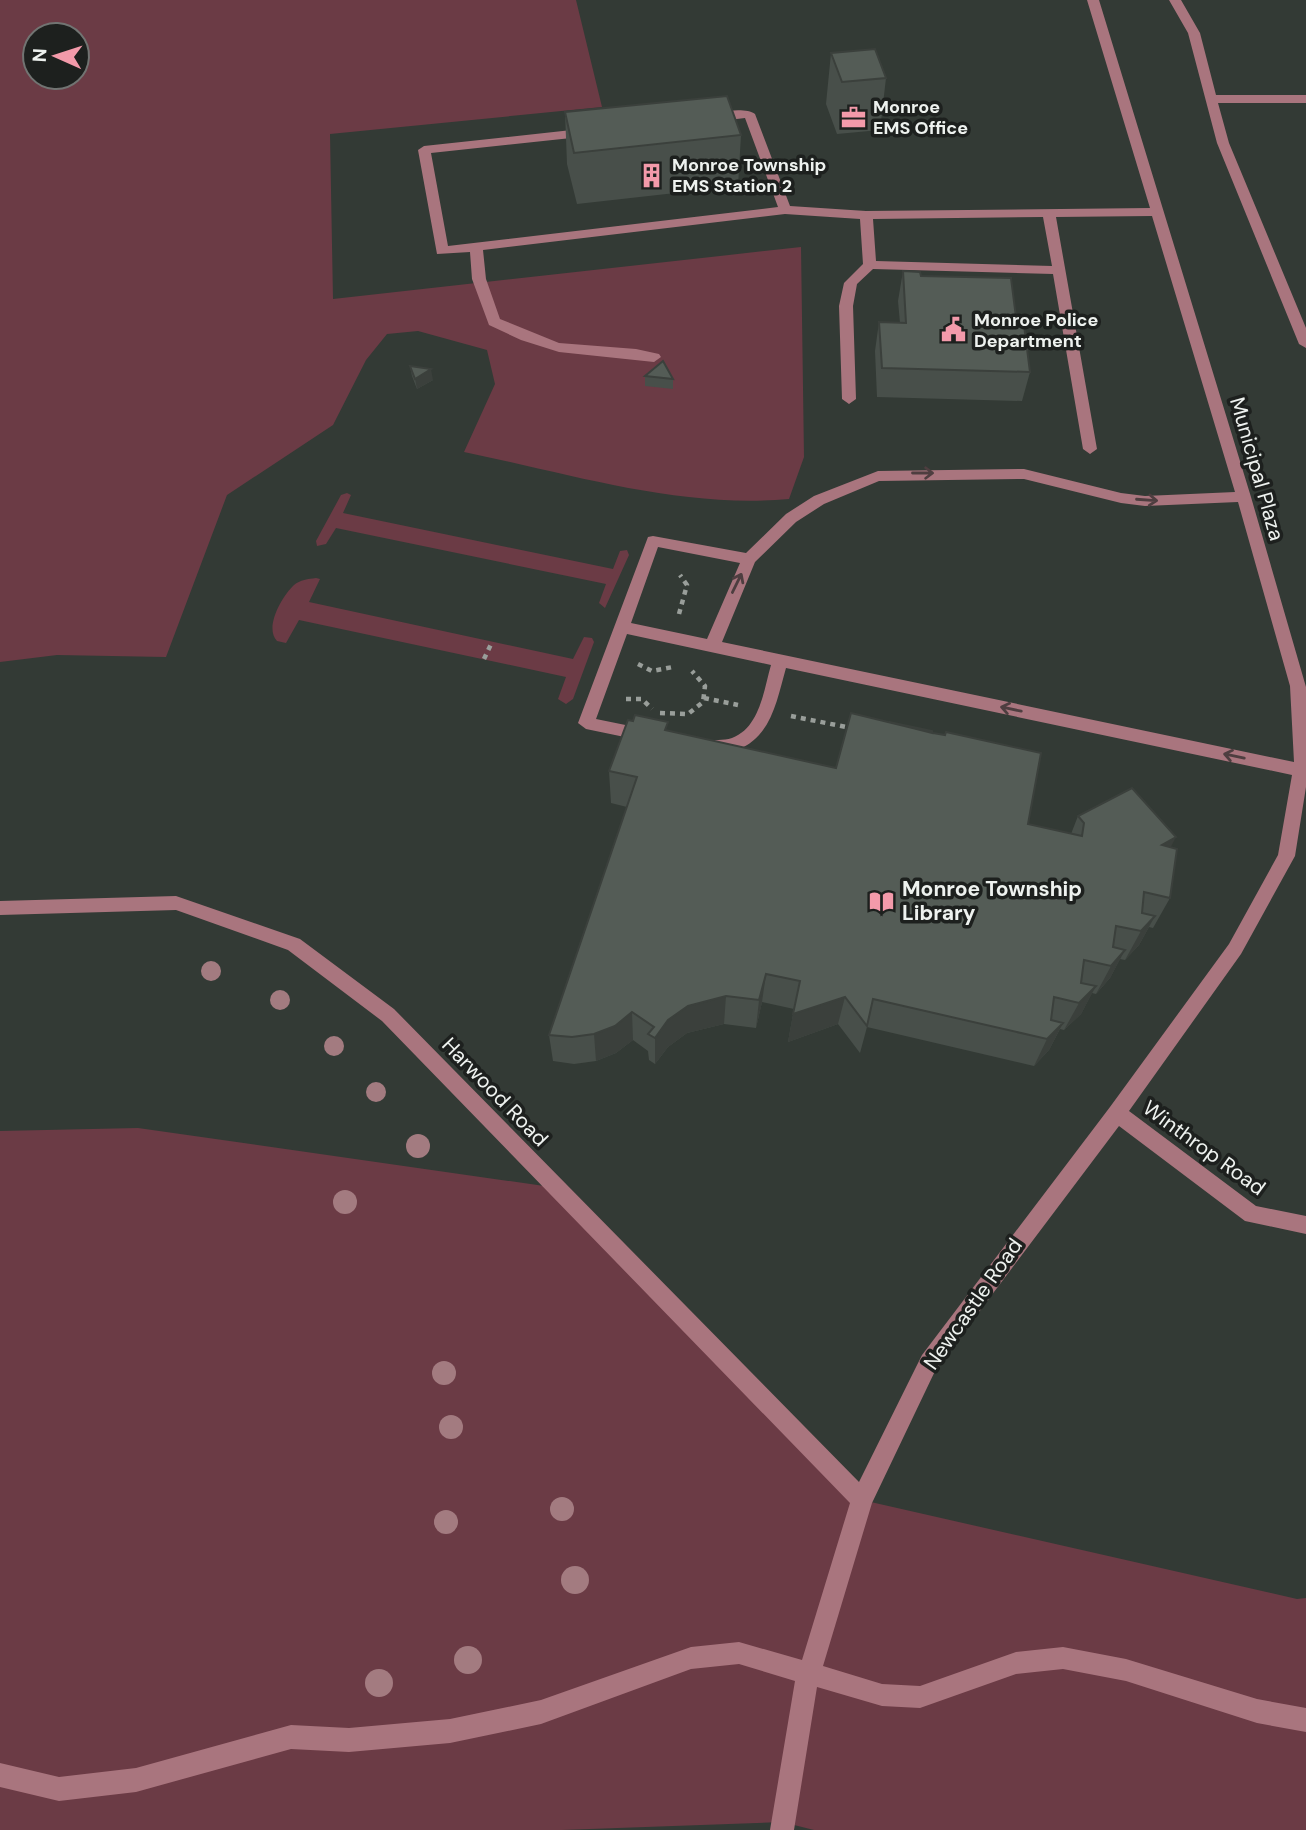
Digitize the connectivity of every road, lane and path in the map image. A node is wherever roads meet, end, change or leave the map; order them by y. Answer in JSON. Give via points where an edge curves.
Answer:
{"nodes":[{"id":1,"x":1093,"y":0,"type":"edge"},
{"id":2,"x":1175,"y":0,"type":"edge"},
{"id":3,"x":1213,"y":99,"type":"junction"},
{"id":4,"x":1306,"y":99,"type":"edge"},
{"id":5,"x":695,"y":120,"type":"edge"},
{"id":6,"x":600,"y":131,"type":"edge"},
{"id":7,"x":785,"y":210,"type":"junction"},
{"id":8,"x":1158,"y":212,"type":"junction"},
{"id":9,"x":1049,"y":213,"type":"junction"},
{"id":10,"x":866,"y":215,"type":"junction"},
{"id":11,"x":476,"y":246,"type":"junction"},
{"id":12,"x":870,"y":265,"type":"junction"},
{"id":13,"x":1060,"y":270,"type":"junction"},
{"id":14,"x":1306,"y":344,"type":"edge"},
{"id":15,"x":654,"y":357,"type":"dead end"},
{"id":16,"x":849,"y":399,"type":"dead end"},
{"id":17,"x":1090,"y":449,"type":"dead end"},
{"id":18,"x":1244,"y":497,"type":"junction"},
{"id":19,"x":749,"y":559,"type":"junction"},
{"id":20,"x":645,"y":566,"type":"junction"},
{"id":21,"x":621,"y":627,"type":"junction"},
{"id":22,"x":670,"y":637,"type":"junction"},
{"id":23,"x":492,"y":642,"type":"dead end"},
{"id":24,"x":712,"y":647,"type":"junction"},
{"id":25,"x":613,"y":650,"type":"junction"},
{"id":26,"x":484,"y":659,"type":"dead end"},
{"id":27,"x":780,"y":661,"type":"junction"},
{"id":28,"x":663,"y":668,"type":"junction"},
{"id":29,"x":704,"y":698,"type":"junction"},
{"id":30,"x":595,"y":699,"type":"junction"},
{"id":31,"x":764,"y":711,"type":"junction"},
{"id":32,"x":854,"y":729,"type":"edge"},
{"id":33,"x":665,"y":739,"type":"edge"},
{"id":34,"x":689,"y":744,"type":"edge"},
{"id":35,"x":1301,"y":770,"type":"junction"},
{"id":36,"x":0,"y":908,"type":"edge"},
{"id":37,"x":1235,"y":949,"type":"joint"},
{"id":38,"x":1117,"y":1113,"type":"junction"},
{"id":39,"x":1306,"y":1225,"type":"edge"},
{"id":40,"x":862,"y":1500,"type":"junction"},
{"id":41,"x":809,"y":1674,"type":"junction"},
{"id":42,"x":1306,"y":1720,"type":"edge"},
{"id":43,"x":0,"y":1775,"type":"edge"},
{"id":44,"x":782,"y":1830,"type":"edge"}],
"edges":[{"from":1,"to":8,"type":"street","name":"Municipal Plaza"},
{"from":2,"to":3,"type":"street","via":[[1194,33]]},
{"from":3,"to":4,"type":"street"},
{"from":3,"to":14,"type":"street","via":[[1223,143]]},
{"from":5,"to":7,"type":"street","via":[[749,114]]},
{"from":6,"to":11,"type":"street","via":[[424,150],[442,251]]},
{"from":7,"to":10,"type":"street"},
{"from":7,"to":11,"type":"street"},
{"from":8,"to":9,"type":"street"},
{"from":8,"to":18,"type":"street","name":"Municipal Plaza"},
{"from":9,"to":10,"type":"street"},
{"from":9,"to":13,"type":"street"},
{"from":10,"to":12,"type":"street"},
{"from":11,"to":15,"type":"street","via":[[479,279],[494,322],[553,346]]},
{"from":12,"to":13,"type":"street"},
{"from":12,"to":16,"type":"street","via":[[851,283],[846,306]]},
{"from":13,"to":17,"type":"street"},
{"from":19,"to":18,"type":"street","one_way":true,"via":[[818,500],[878,476],[1024,474],[1145,501]]},
{"from":18,"to":35,"type":"street","name":"Municipal Plaza","via":[[1298,687]]},
{"from":19,"to":20,"type":"street","via":[[653,541]]},
{"from":24,"to":19,"type":"street","one_way":true},
{"from":20,"to":21,"type":"street"},
{"from":20,"to":22,"type":"path","via":[[675,572],[685,579],[687,591]]},
{"from":21,"to":22,"type":"street"},
{"from":21,"to":25,"type":"street"},
{"from":22,"to":24,"type":"street"},
{"from":22,"to":28,"type":"path"},
{"from":23,"to":26,"type":"path"},
{"from":24,"to":27,"type":"street"},
{"from":25,"to":28,"type":"path","via":[[652,671]]},
{"from":25,"to":30,"type":"street"},
{"from":27,"to":31,"type":"street"},
{"from":35,"to":27,"type":"street","one_way":true},
{"from":28,"to":29,"type":"path","via":[[694,672],[705,685]]},
{"from":29,"to":30,"type":"path","via":[[697,709],[679,716],[659,713],[642,699]]},
{"from":29,"to":31,"type":"path"},
{"from":30,"to":33,"type":"street","via":[[586,723]]},
{"from":31,"to":32,"type":"path"},
{"from":31,"to":34,"type":"street","via":[[760,728],[738,744],[720,748]]},
{"from":35,"to":37,"type":"street","name":"Municipal Plaza","via":[[1286,856]]},
{"from":36,"to":40,"type":"street","name":"Harwood Road","via":[[176,903],[294,944],[388,1015]]},
{"from":37,"to":38,"type":"street","name":"Newcastle Road"},
{"from":38,"to":39,"type":"street","name":"Winthrop Road","via":[[1252,1214]]},
{"from":38,"to":40,"type":"street","name":"Newcastle Road","via":[[929,1363]]},
{"from":40,"to":41,"type":"street","name":"Newcastle Road"},
{"from":41,"to":42,"type":"street","via":[[882,1695],[920,1697],[1016,1663],[1063,1658],[1126,1670],[1257,1711]]},
{"from":41,"to":43,"type":"street","via":[[739,1653],[691,1658],[541,1712],[450,1731],[349,1740],[291,1737],[136,1780],[72,1787]]},
{"from":41,"to":44,"type":"street","name":"Newcastle Road"}]}
